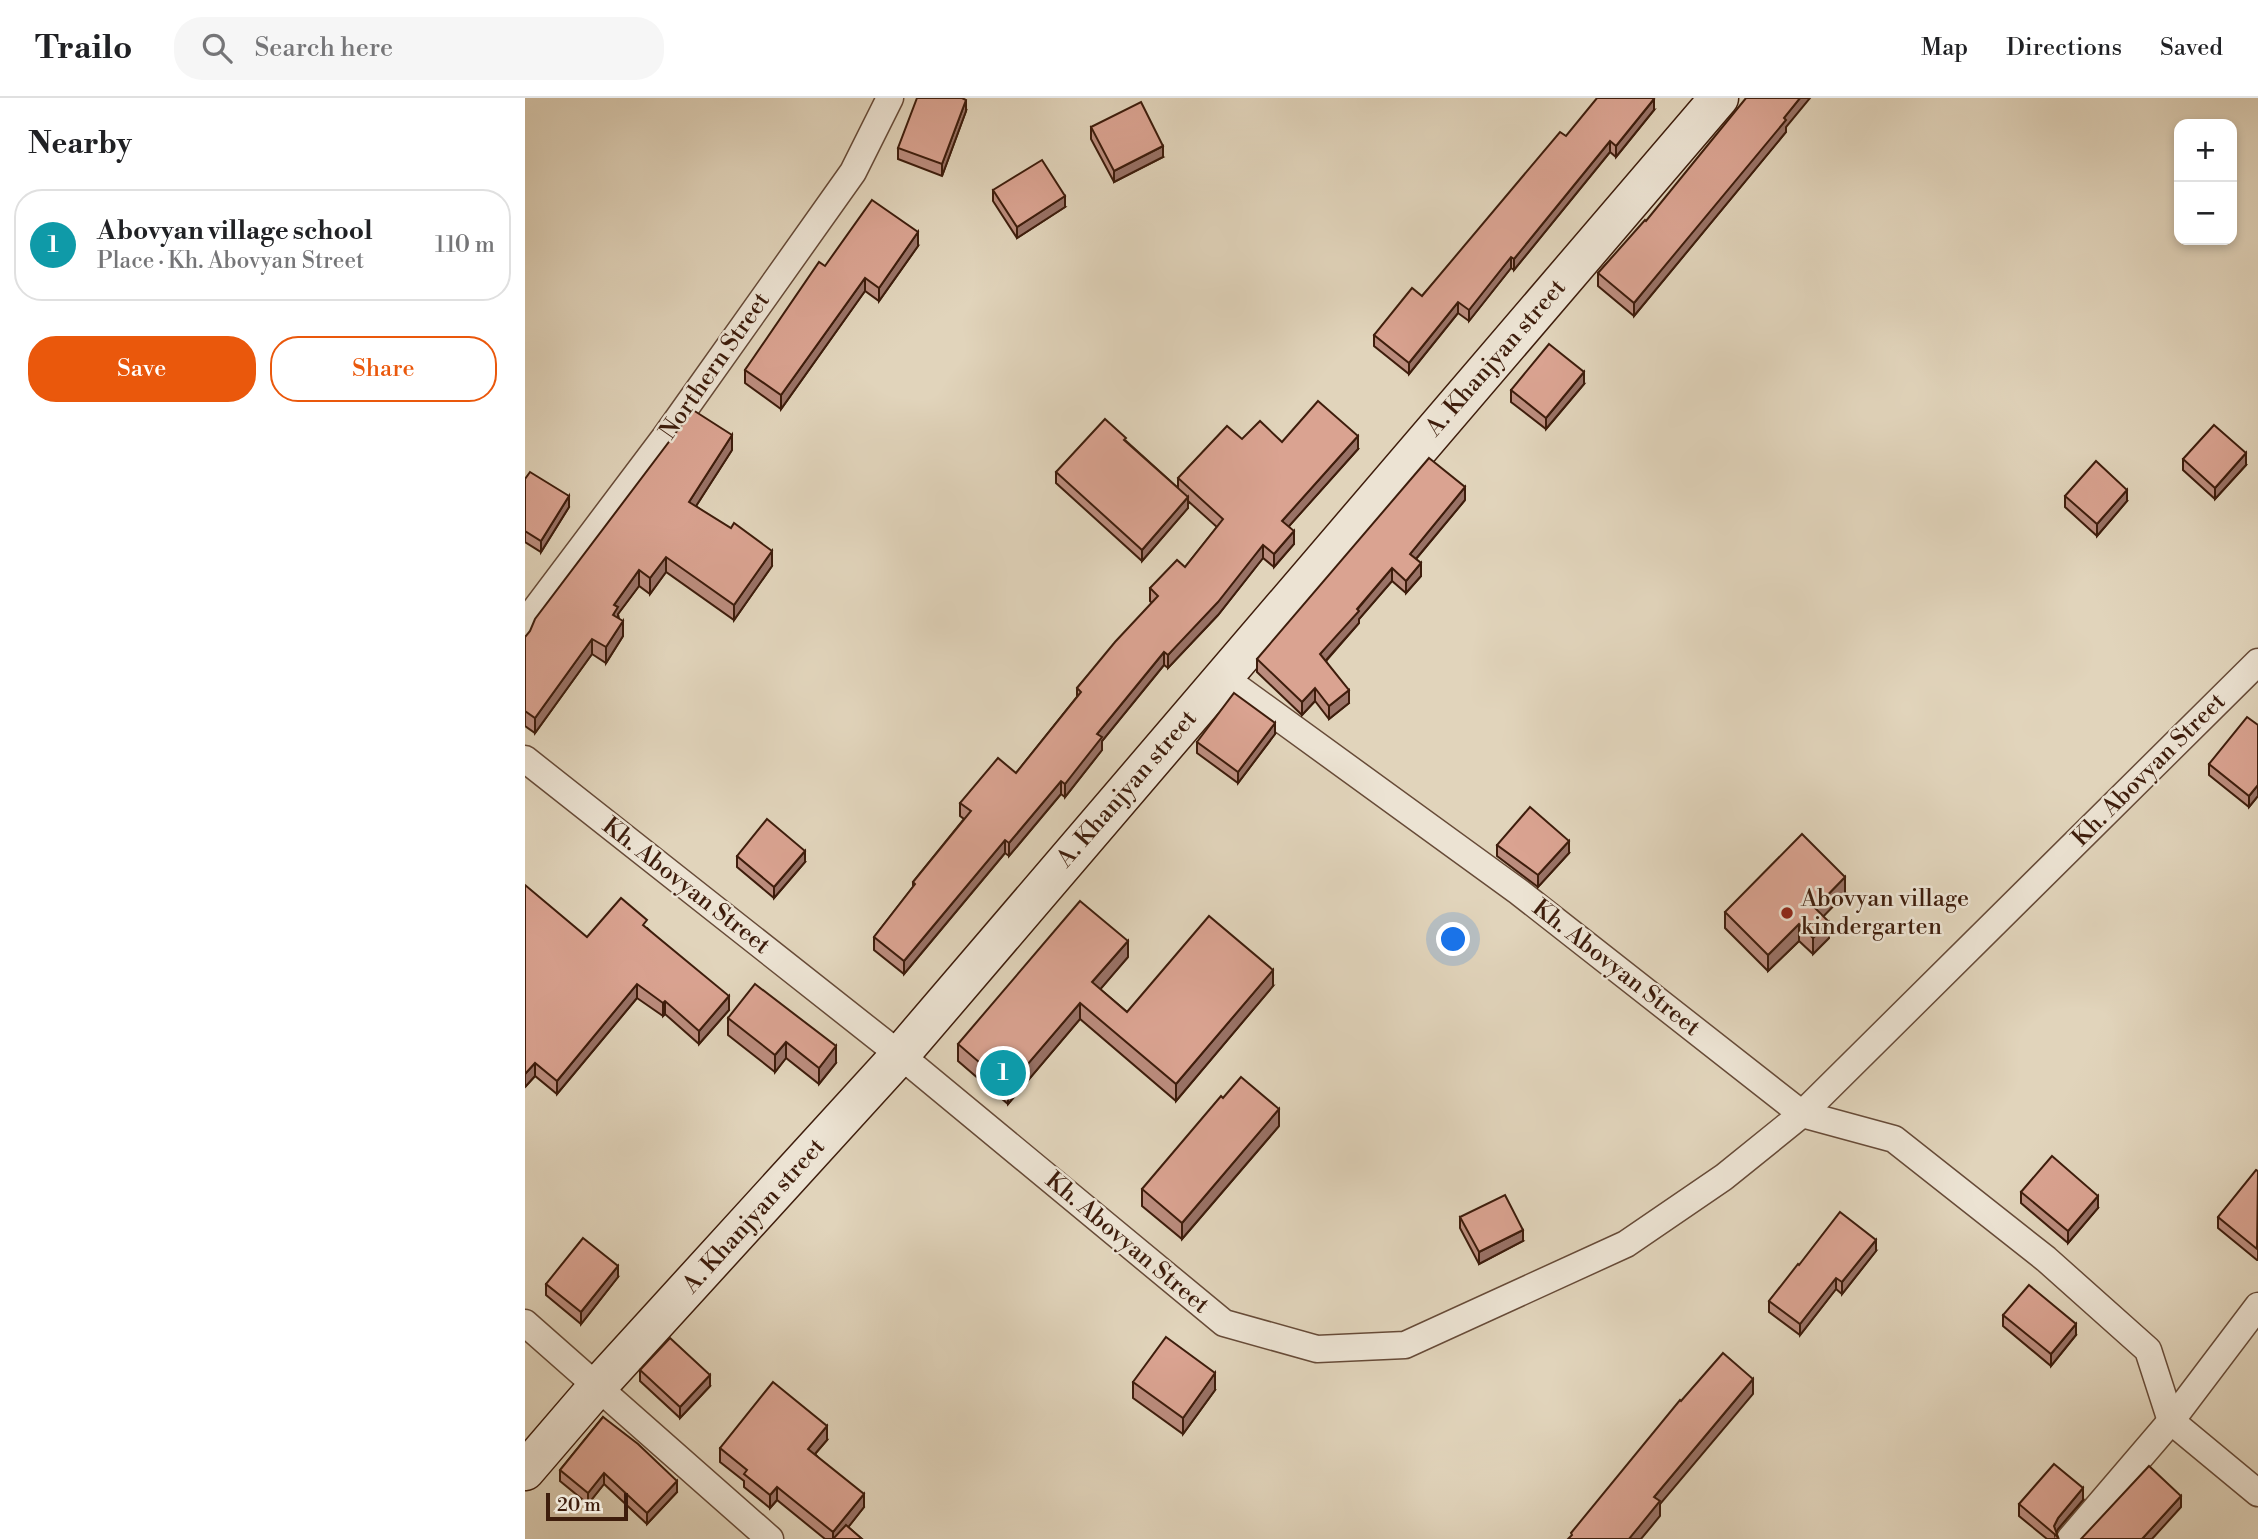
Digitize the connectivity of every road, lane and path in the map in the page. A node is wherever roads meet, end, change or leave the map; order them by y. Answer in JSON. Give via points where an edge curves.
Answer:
{"nodes":[{"id":1,"x":890,"y":98,"type":"edge"},
{"id":2,"x":1719,"y":98,"type":"edge"},
{"id":3,"x":525,"y":624,"type":"edge"},
{"id":4,"x":2258,"y":662,"type":"edge"},
{"id":5,"x":1223,"y":677,"type":"junction"},
{"id":6,"x":525,"y":759,"type":"edge"},
{"id":7,"x":899,"y":1055,"type":"junction"},
{"id":8,"x":1802,"y":1114,"type":"junction"},
{"id":9,"x":2258,"y":1306,"type":"edge"},
{"id":10,"x":525,"y":1323,"type":"edge"},
{"id":11,"x":599,"y":1387,"type":"junction"},
{"id":12,"x":2171,"y":1421,"type":"junction"},
{"id":13,"x":525,"y":1471,"type":"edge"},
{"id":14,"x":2258,"y":1493,"type":"edge"},
{"id":15,"x":770,"y":1539,"type":"edge"},
{"id":16,"x":2070,"y":1539,"type":"edge"}],
"edges":[{"from":1,"to":3,"type":"street","name":"Northern Street","via":[[845,183]]},
{"from":2,"to":5,"type":"street","name":"A. Khanjyan street"},
{"from":4,"to":8,"type":"street","name":"Kh. Abovyan Street"},
{"from":5,"to":7,"type":"street","name":"A. Khanjyan street"},
{"from":5,"to":8,"type":"street","name":"Kh. Abovyan Street","via":[[1518,892]]},
{"from":6,"to":7,"type":"street","name":"Kh. Abovyan Street"},
{"from":7,"to":8,"type":"street","name":"Kh. Abovyan Street","via":[[1224,1323],[1317,1349],[1405,1345],[1626,1244],[1724,1177]]},
{"from":7,"to":11,"type":"street","name":"A. Khanjyan street"},
{"from":8,"to":12,"type":"street","name":"Kh. Abovyan Street","via":[[1894,1139],[2046,1259],[2148,1350]]},
{"from":9,"to":12,"type":"street"},
{"from":10,"to":11,"type":"street"},
{"from":11,"to":13,"type":"street","name":"A. Khanjyan street"},
{"from":11,"to":15,"type":"street"},
{"from":12,"to":14,"type":"street"},
{"from":12,"to":16,"type":"street"}]}
